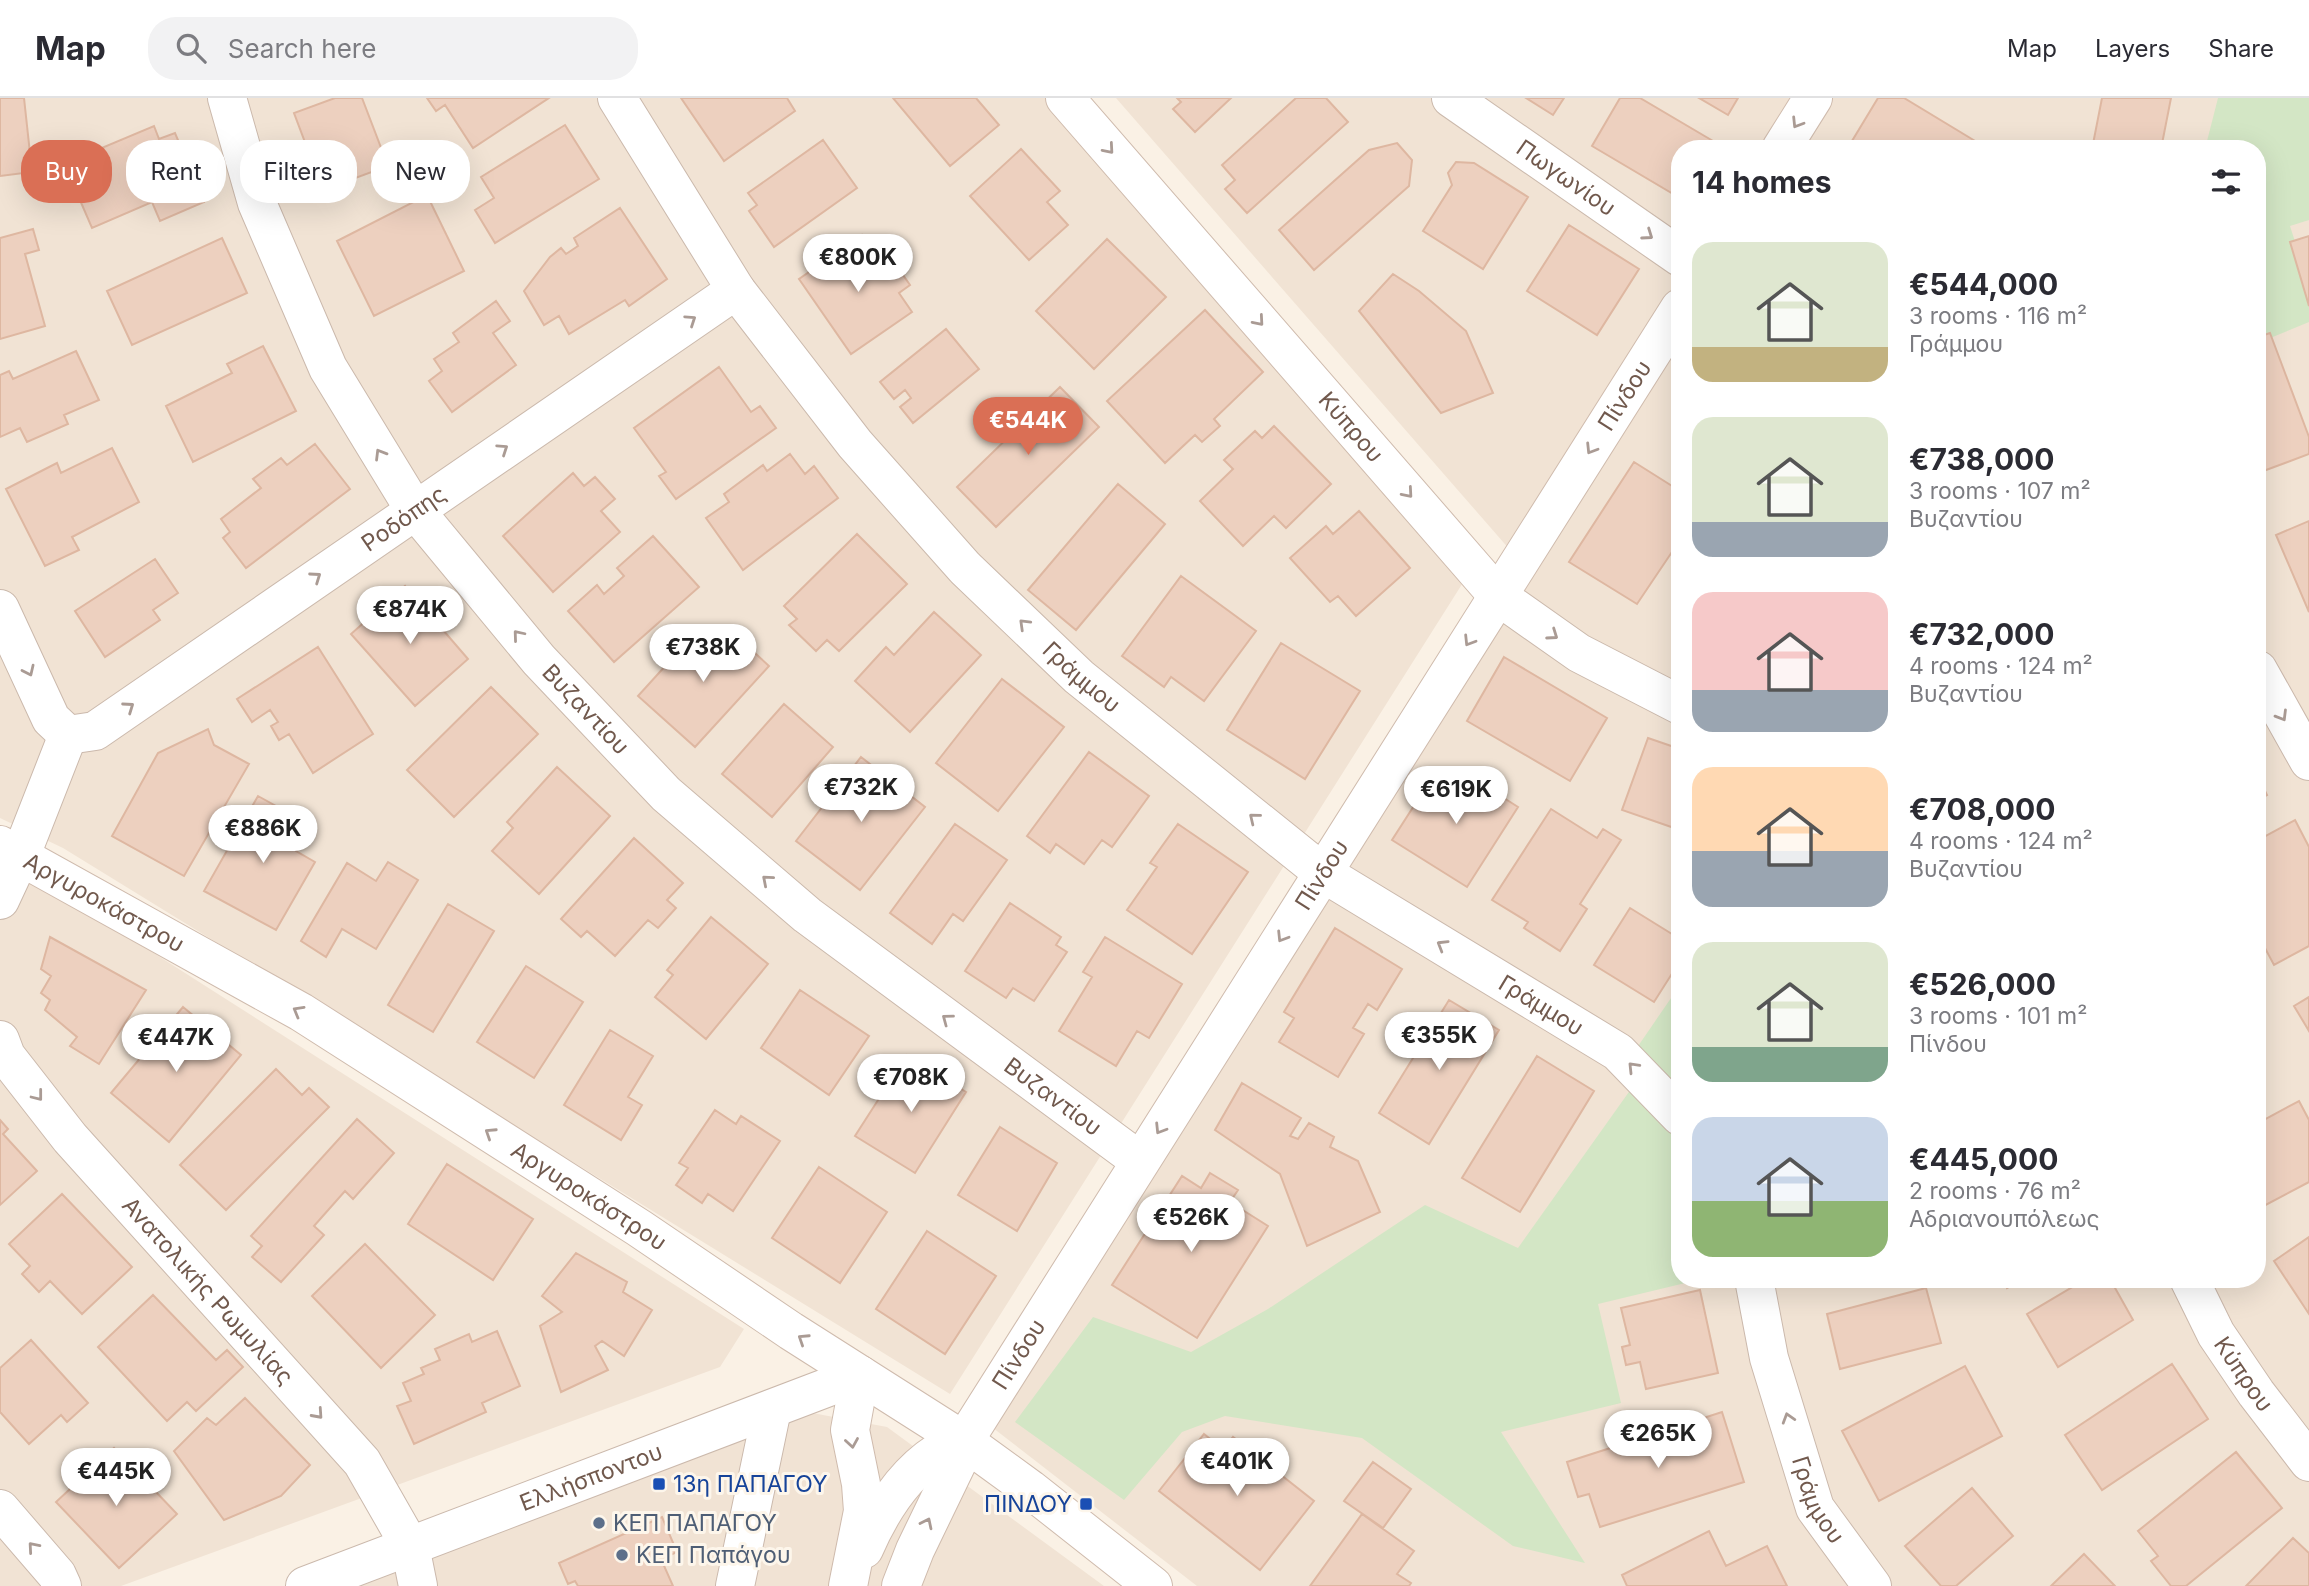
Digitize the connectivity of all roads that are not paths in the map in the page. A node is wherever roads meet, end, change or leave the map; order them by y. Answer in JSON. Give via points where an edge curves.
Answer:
{"nodes":[{"id":1,"x":227,"y":98,"type":"edge"},
{"id":2,"x":617,"y":98,"type":"edge"},
{"id":3,"x":1065,"y":98,"type":"edge"},
{"id":4,"x":1451,"y":98,"type":"edge"},
{"id":5,"x":1813,"y":98,"type":"edge"},
{"id":6,"x":1787,"y":140,"type":"edge"},
{"id":7,"x":1671,"y":251,"type":"edge"},
{"id":8,"x":736,"y":290,"type":"junction"},
{"id":9,"x":1671,"y":322,"type":"edge"},
{"id":10,"x":414,"y":509,"type":"junction"},
{"id":11,"x":1498,"y":596,"type":"junction"},
{"id":12,"x":0,"y":609,"type":"edge"},
{"id":13,"x":2266,"y":684,"type":"edge"},
{"id":14,"x":1671,"y":700,"type":"edge"},
{"id":15,"x":68,"y":735,"type":"junction"},
{"id":16,"x":2309,"y":761,"type":"edge"},
{"id":17,"x":11,"y":850,"type":"edge"},
{"id":18,"x":1323,"y":873,"type":"junction"},
{"id":19,"x":0,"y":900,"type":"edge"},
{"id":20,"x":0,"y":1040,"type":"edge"},
{"id":21,"x":1671,"y":1107,"type":"edge"},
{"id":22,"x":1140,"y":1161,"type":"junction"},
{"id":23,"x":1756,"y":1288,"type":"edge"},
{"id":24,"x":2193,"y":1288,"type":"edge"},
{"id":25,"x":860,"y":1376,"type":"junction"},
{"id":26,"x":772,"y":1409,"type":"junction"},
{"id":27,"x":964,"y":1441,"type":"junction"},
{"id":28,"x":2309,"y":1462,"type":"edge"},
{"id":29,"x":0,"y":1509,"type":"edge"},
{"id":30,"x":410,"y":1546,"type":"junction"},
{"id":31,"x":62,"y":1586,"type":"edge"},
{"id":32,"x":305,"y":1586,"type":"edge"},
{"id":33,"x":418,"y":1586,"type":"edge"},
{"id":34,"x":735,"y":1586,"type":"edge"},
{"id":35,"x":848,"y":1586,"type":"edge"},
{"id":36,"x":901,"y":1586,"type":"edge"},
{"id":37,"x":1153,"y":1586,"type":"edge"},
{"id":38,"x":1872,"y":1586,"type":"edge"}],
"edges":[{"from":10,"to":1,"type":"street","name":"Βυζαντίου","one_way":true,"via":[[328,368],[257,203]]},
{"from":2,"to":8,"type":"street","name":"Γράμμου"},
{"from":3,"to":11,"type":"street","name":"Κύπρου","one_way":true},
{"from":4,"to":7,"type":"street","name":"Πωγωνίου","one_way":true},
{"from":5,"to":6,"type":"street","one_way":true},
{"from":10,"to":8,"type":"street","name":"Ροδόπης","one_way":true},
{"from":18,"to":8,"type":"street","name":"Γράμμου","one_way":true,"via":[[1079,677],[965,568],[855,444]]},
{"from":9,"to":11,"type":"street","name":"Πίνδου","one_way":true},
{"from":15,"to":10,"type":"street","name":"Ροδόπης","one_way":true,"via":[[95,731]]},
{"from":22,"to":10,"type":"street","name":"Βυζαντίου","one_way":true,"via":[[807,915],[666,794],[539,660]]},
{"from":11,"to":14,"type":"street","name":"Κύπρου","one_way":true,"via":[[1579,653]]},
{"from":11,"to":18,"type":"street","name":"Πίνδου","one_way":true},
{"from":12,"to":15,"type":"street","one_way":true,"via":[[51,719]]},
{"from":13,"to":16,"type":"street","one_way":true},
{"from":15,"to":17,"type":"street"},
{"from":17,"to":19,"type":"street"},
{"from":25,"to":17,"type":"street","name":"Αργυροκάστρου","one_way":true,"via":[[301,1012]]},
{"from":21,"to":18,"type":"street","name":"Γράμμου","one_way":true,"via":[[1619,1052]]},
{"from":18,"to":22,"type":"street","name":"Πίνδου","one_way":true},
{"from":20,"to":30,"type":"street","name":"Ανατολικής Ρωμυλίας","one_way":true,"via":[[6,1056],[71,1138],[362,1462]]},
{"from":22,"to":27,"type":"street","name":"Πίνδου"},
{"from":38,"to":23,"type":"street","name":"Γράμμου","one_way":true,"via":[[1815,1508],[1769,1358]]},
{"from":24,"to":28,"type":"street","name":"Κύπρου","via":[[2216,1334]]},
{"from":25,"to":26,"type":"street","name":"Ελλήσποντου"},
{"from":25,"to":27,"type":"street","name":"Αργυροκάστρου"},
{"from":25,"to":35,"type":"street","one_way":true,"via":[[850,1430],[863,1511]]},
{"from":26,"to":30,"type":"street","name":"Ελλήσποντου"},
{"from":26,"to":34,"type":"street"},
{"from":27,"to":35,"type":"street","via":[[940,1450],[916,1469],[893,1497]]},
{"from":36,"to":27,"type":"street","name":"Πίνδου","one_way":true},
{"from":27,"to":37,"type":"street","name":"Αργυροκάστρου"},
{"from":31,"to":29,"type":"street","one_way":true},
{"from":30,"to":32,"type":"street","name":"Ελλήσποντου"},
{"from":30,"to":33,"type":"street"}]}
